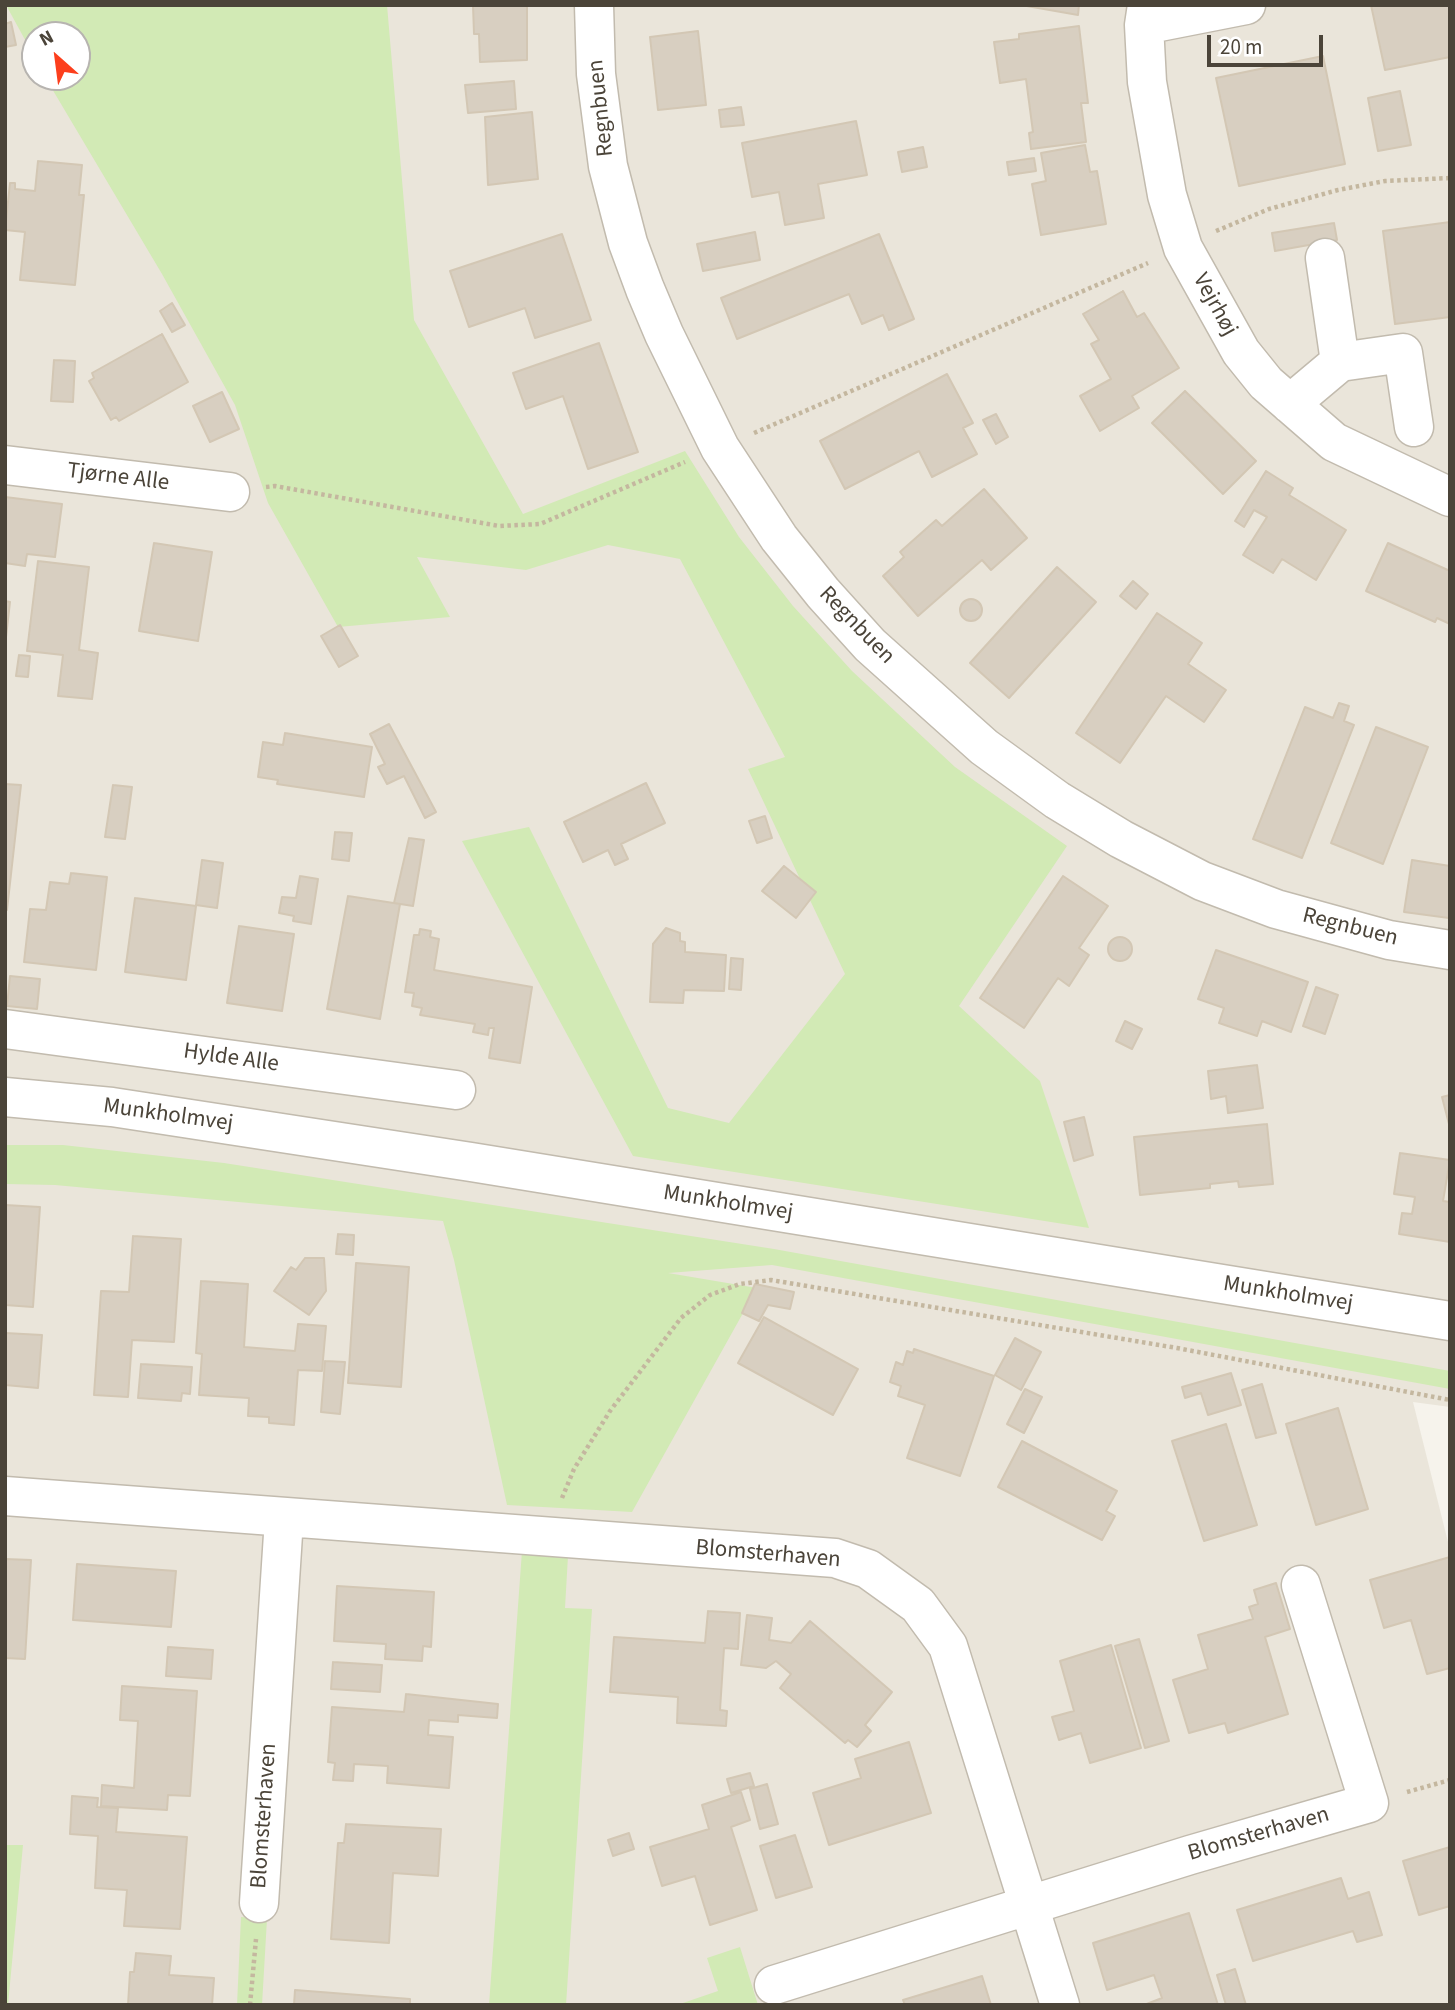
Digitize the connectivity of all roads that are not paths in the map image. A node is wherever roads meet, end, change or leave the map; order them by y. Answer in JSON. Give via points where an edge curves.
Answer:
{"nodes":[{"id":1,"x":594,"y":5,"type":"edge"},
{"id":2,"x":1246,"y":5,"type":"edge"},
{"id":3,"x":1145,"y":15,"type":"edge"},
{"id":4,"x":1325,"y":258,"type":"dead end"},
{"id":5,"x":1340,"y":362,"type":"junction"},
{"id":6,"x":1290,"y":404,"type":"junction"},
{"id":7,"x":1414,"y":427,"type":"dead end"},
{"id":8,"x":5,"y":465,"type":"edge"},
{"id":9,"x":230,"y":492,"type":"dead end"},
{"id":10,"x":1450,"y":497,"type":"edge"},
{"id":11,"x":1450,"y":950,"type":"edge"},
{"id":12,"x":5,"y":1029,"type":"edge"},
{"id":13,"x":456,"y":1090,"type":"dead end"},
{"id":14,"x":5,"y":1097,"type":"edge"},
{"id":15,"x":1450,"y":1321,"type":"edge"},
{"id":16,"x":5,"y":1496,"type":"edge"},
{"id":17,"x":284,"y":1519,"type":"junction"},
{"id":18,"x":1301,"y":1585,"type":"dead end"},
{"id":19,"x":259,"y":1903,"type":"road end"},
{"id":20,"x":1029,"y":1905,"type":"junction"},
{"id":21,"x":774,"y":1985,"type":"dead end"},
{"id":22,"x":1060,"y":2005,"type":"edge"}],
"edges":[{"from":1,"to":11,"type":"street","name":"Regnbuen","via":[[596,74],[608,166],[645,289],[720,448],[779,538],[830,602],[870,645],[985,747],[1057,800],[1149,855],[1276,909],[1389,940]]},
{"from":2,"to":3,"type":"street"},
{"from":3,"to":6,"type":"street","name":"Vejrhøj","via":[[1147,82],[1156,138],[1183,248],[1241,352]]},
{"from":4,"to":5,"type":"street"},
{"from":5,"to":6,"type":"street"},
{"from":5,"to":7,"type":"street","via":[[1403,354]]},
{"from":6,"to":10,"type":"street","name":"Vejrhøj","via":[[1334,442]]},
{"from":8,"to":9,"type":"street","name":"Tjørne Alle"},
{"from":12,"to":13,"type":"street","name":"Hylde Alle"},
{"from":14,"to":15,"type":"street","name":"Munkholmvej","via":[[112,1107],[471,1162]]},
{"from":16,"to":17,"type":"street","name":"Blomsterhaven"},
{"from":17,"to":19,"type":"street","name":"Blomsterhaven"},
{"from":17,"to":20,"type":"street","name":"Blomsterhaven","via":[[835,1558],[868,1569],[918,1605],[948,1646]]},
{"from":18,"to":20,"type":"street","name":"Blomsterhaven","via":[[1369,1803]]},
{"from":20,"to":21,"type":"street","name":"Blomsterhaven"},
{"from":20,"to":22,"type":"street","name":"Blomsterhaven"}]}
